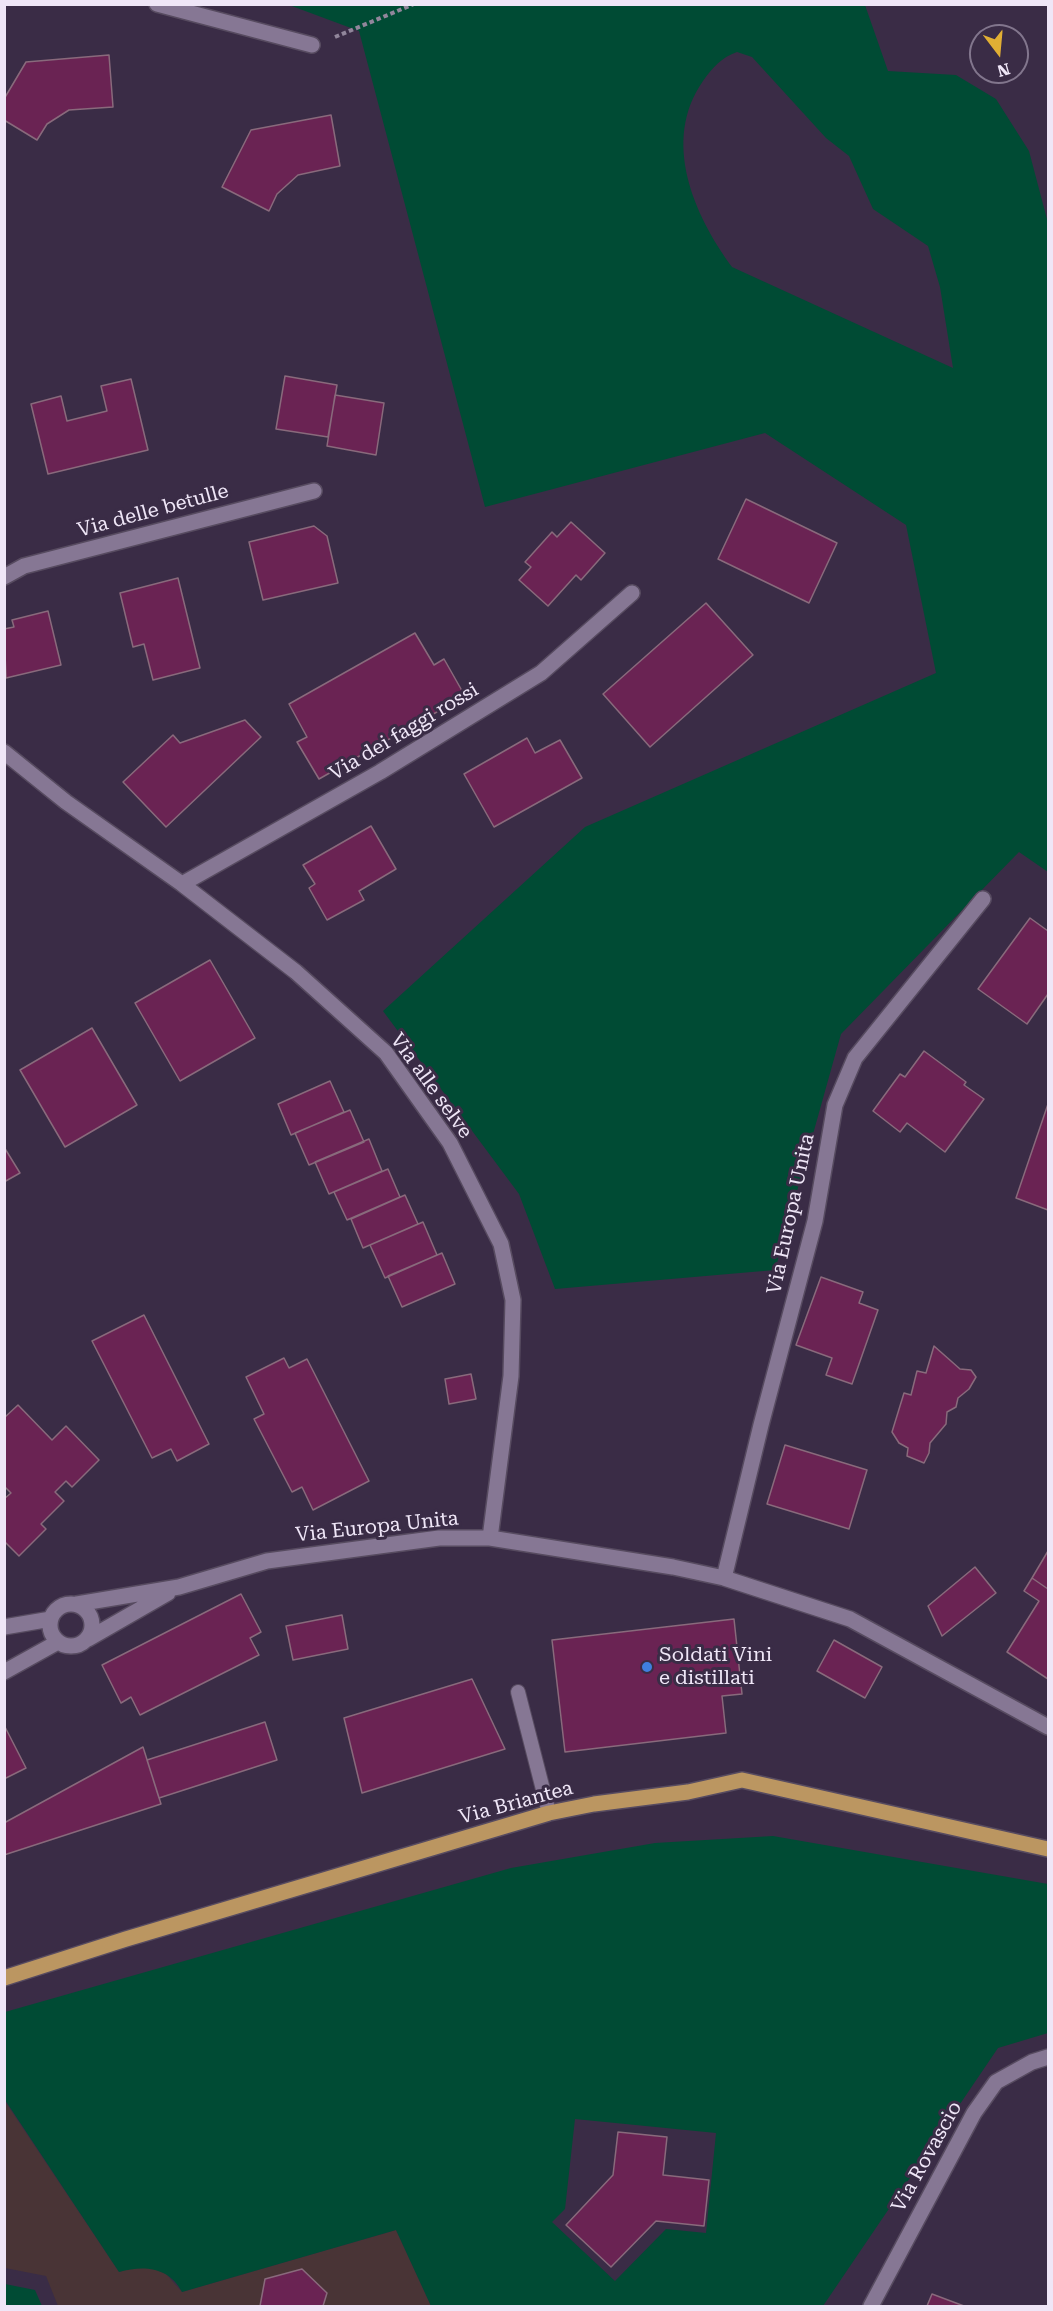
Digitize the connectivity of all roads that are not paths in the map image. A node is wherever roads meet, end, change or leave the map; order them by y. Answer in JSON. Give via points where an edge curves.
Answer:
{"nodes":[{"id":1,"x":157,"y":4,"type":"edge"},
{"id":2,"x":312,"y":45,"type":"road end"},
{"id":3,"x":314,"y":491,"type":"dead end"},
{"id":4,"x":4,"y":577,"type":"edge"},
{"id":5,"x":632,"y":593,"type":"dead end"},
{"id":6,"x":4,"y":752,"type":"edge"},
{"id":7,"x":182,"y":884,"type":"junction"},
{"id":8,"x":983,"y":899,"type":"dead end"},
{"id":9,"x":490,"y":1538,"type":"junction"},
{"id":10,"x":724,"y":1578,"type":"junction"},
{"id":11,"x":179,"y":1587,"type":"junction"},
{"id":12,"x":77,"y":1604,"type":"junction"},
{"id":13,"x":51,"y":1619,"type":"junction"},
{"id":14,"x":4,"y":1627,"type":"edge"},
{"id":15,"x":88,"y":1639,"type":"junction"},
{"id":16,"x":57,"y":1642,"type":"junction"},
{"id":17,"x":4,"y":1672,"type":"edge"},
{"id":18,"x":519,"y":1692,"type":"dead end"},
{"id":19,"x":1048,"y":1727,"type":"edge"},
{"id":20,"x":549,"y":1813,"type":"junction"},
{"id":21,"x":1048,"y":1849,"type":"edge"},
{"id":22,"x":4,"y":1978,"type":"edge"},
{"id":23,"x":1048,"y":2057,"type":"edge"},
{"id":24,"x":871,"y":2307,"type":"edge"}],
"edges":[{"from":1,"to":2,"type":"street"},
{"from":3,"to":4,"type":"street","name":"Via delle betulle","via":[[24,566]]},
{"from":5,"to":7,"type":"street","name":"Via dei faggi rossi","via":[[541,673],[380,772]]},
{"from":6,"to":7,"type":"street","name":"Via alle selve","via":[[66,802]]},
{"from":7,"to":9,"type":"street","name":"Via alle selve","via":[[296,972],[386,1053],[450,1143],[501,1244],[513,1300],[511,1376]]},
{"from":8,"to":10,"type":"street","name":"Via Europa Unita","via":[[855,1058],[835,1106],[815,1221]]},
{"from":9,"to":10,"type":"street","name":"Via Europa Unita"},
{"from":9,"to":11,"type":"street","name":"Via Europa Unita","via":[[439,1538],[267,1562]]},
{"from":10,"to":19,"type":"street","name":"Via Europa Unita","via":[[850,1619]]},
{"from":11,"to":12,"type":"street","name":"Via Europa Unita"},
{"from":11,"to":15,"type":"street","name":"Via Europa Unita"},
{"from":12,"to":13,"type":"street","via":[[61,1606]]},
{"from":12,"to":15,"type":"street","via":[[90,1615],[92,1631]]},
{"from":13,"to":14,"type":"street"},
{"from":13,"to":16,"type":"street","via":[[52,1636]]},
{"from":15,"to":16,"type":"street","via":[[73,1646]]},
{"from":16,"to":17,"type":"street"},
{"from":18,"to":20,"type":"lane"},
{"from":20,"to":21,"type":"main road","name":"Via Briantea","via":[[742,1780]]},
{"from":20,"to":22,"type":"main road","name":"Via Briantea"},
{"from":23,"to":24,"type":"street","name":"Via Rovascio","via":[[996,2082],[974,2113]]}]}
